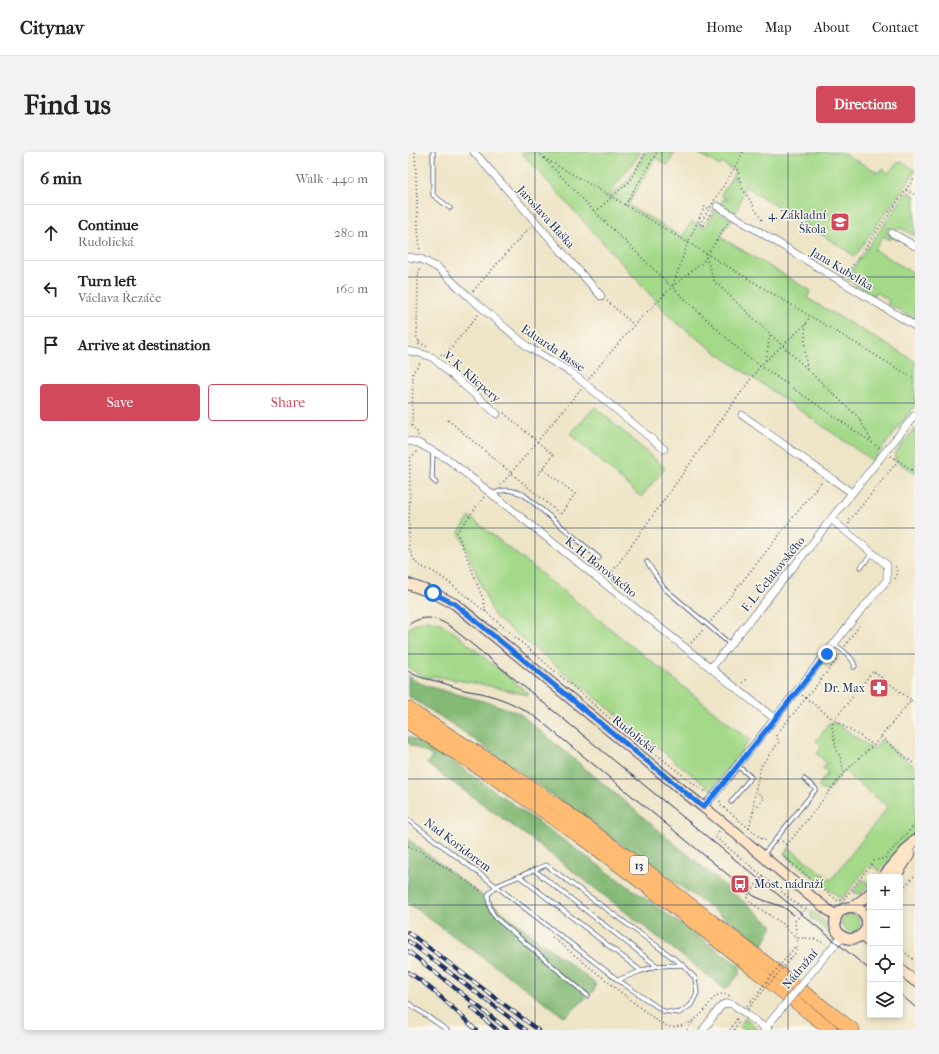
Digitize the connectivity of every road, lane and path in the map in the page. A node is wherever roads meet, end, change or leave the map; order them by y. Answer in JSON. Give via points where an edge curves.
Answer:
{"nodes":[{"id":1,"x":433,"y":152,"type":"edge"},
{"id":2,"x":474,"y":152,"type":"edge"},
{"id":3,"x":538,"y":152,"type":"edge"},
{"id":4,"x":646,"y":152,"type":"edge"},
{"id":5,"x":657,"y":152,"type":"edge"},
{"id":6,"x":743,"y":152,"type":"edge"},
{"id":7,"x":542,"y":156,"type":"junction"},
{"id":8,"x":735,"y":167,"type":"junction"},
{"id":9,"x":915,"y":177,"type":"edge"},
{"id":10,"x":906,"y":190,"type":"junction"},
{"id":11,"x":915,"y":195,"type":"edge"},
{"id":12,"x":612,"y":197,"type":"junction"},
{"id":13,"x":625,"y":204,"type":"junction"},
{"id":14,"x":450,"y":208,"type":"dead end"},
{"id":15,"x":715,"y":208,"type":"junction"},
{"id":16,"x":595,"y":212,"type":"junction"},
{"id":17,"x":732,"y":215,"type":"junction"},
{"id":18,"x":762,"y":220,"type":"dead end"},
{"id":19,"x":535,"y":221,"type":"junction"},
{"id":20,"x":892,"y":233,"type":"dead end"},
{"id":21,"x":688,"y":242,"type":"junction"},
{"id":22,"x":915,"y":246,"type":"edge"},
{"id":23,"x":707,"y":255,"type":"junction"},
{"id":24,"x":408,"y":257,"type":"edge"},
{"id":25,"x":706,"y":257,"type":"junction"},
{"id":26,"x":842,"y":282,"type":"junction"},
{"id":27,"x":672,"y":287,"type":"junction"},
{"id":28,"x":468,"y":296,"type":"junction"},
{"id":29,"x":601,"y":296,"type":"joint"},
{"id":30,"x":483,"y":308,"type":"junction"},
{"id":31,"x":810,"y":316,"type":"junction"},
{"id":32,"x":806,"y":324,"type":"junction"},
{"id":33,"x":634,"y":325,"type":"dead end"},
{"id":34,"x":915,"y":326,"type":"edge"},
{"id":35,"x":770,"y":334,"type":"junction"},
{"id":36,"x":782,"y":346,"type":"junction"},
{"id":37,"x":408,"y":351,"type":"edge"},
{"id":38,"x":419,"y":353,"type":"junction"},
{"id":39,"x":444,"y":356,"type":"dead end"},
{"id":40,"x":766,"y":360,"type":"junction"},
{"id":41,"x":760,"y":366,"type":"junction"},
{"id":42,"x":807,"y":370,"type":"junction"},
{"id":43,"x":915,"y":379,"type":"edge"},
{"id":44,"x":497,"y":414,"type":"joint"},
{"id":45,"x":742,"y":415,"type":"dead end"},
{"id":46,"x":915,"y":415,"type":"edge"},
{"id":47,"x":448,"y":420,"type":"dead end"},
{"id":48,"x":408,"y":441,"type":"edge"},
{"id":49,"x":872,"y":442,"type":"junction"},
{"id":50,"x":418,"y":443,"type":"junction"},
{"id":51,"x":664,"y":449,"type":"dead end"},
{"id":52,"x":433,"y":450,"type":"junction"},
{"id":53,"x":886,"y":452,"type":"junction"},
{"id":54,"x":898,"y":461,"type":"dead end"},
{"id":55,"x":543,"y":469,"type":"junction"},
{"id":56,"x":915,"y":472,"type":"edge"},
{"id":57,"x":538,"y":475,"type":"dead end"},
{"id":58,"x":827,"y":475,"type":"junction"},
{"id":59,"x":436,"y":483,"type":"dead end"},
{"id":60,"x":490,"y":493,"type":"junction"},
{"id":61,"x":852,"y":493,"type":"junction"},
{"id":62,"x":560,"y":514,"type":"junction"},
{"id":63,"x":831,"y":519,"type":"junction"},
{"id":64,"x":555,"y":521,"type":"junction"},
{"id":65,"x":872,"y":554,"type":"junction"},
{"id":66,"x":600,"y":558,"type":"dead end"},
{"id":67,"x":647,"y":562,"type":"dead end"},
{"id":68,"x":861,"y":567,"type":"dead end"},
{"id":69,"x":604,"y":583,"type":"junction"},
{"id":70,"x":408,"y":584,"type":"edge"},
{"id":71,"x":486,"y":612,"type":"junction"},
{"id":72,"x":707,"y":625,"type":"junction"},
{"id":73,"x":730,"y":644,"type":"junction"},
{"id":74,"x":834,"y":644,"type":"junction"},
{"id":75,"x":687,"y":649,"type":"junction"},
{"id":76,"x":836,"y":660,"type":"dead end"},
{"id":77,"x":711,"y":668,"type":"junction"},
{"id":78,"x":854,"y":668,"type":"dead end"},
{"id":79,"x":797,"y":691,"type":"junction"},
{"id":80,"x":805,"y":698,"type":"junction"},
{"id":81,"x":911,"y":700,"type":"junction"},
{"id":82,"x":915,"y":703,"type":"edge"},
{"id":83,"x":410,"y":714,"type":"edge"},
{"id":84,"x":775,"y":719,"type":"junction"},
{"id":85,"x":834,"y":720,"type":"junction"},
{"id":86,"x":881,"y":737,"type":"junction"},
{"id":87,"x":874,"y":746,"type":"junction"},
{"id":88,"x":915,"y":765,"type":"edge"},
{"id":89,"x":737,"y":766,"type":"junction"},
{"id":90,"x":844,"y":773,"type":"junction"},
{"id":91,"x":804,"y":779,"type":"dead end"},
{"id":92,"x":699,"y":788,"type":"dead end"},
{"id":93,"x":755,"y":791,"type":"junction"},
{"id":94,"x":715,"y":794,"type":"junction"},
{"id":95,"x":731,"y":802,"type":"dead end"},
{"id":96,"x":703,"y":807,"type":"junction"},
{"id":97,"x":753,"y":812,"type":"junction"},
{"id":98,"x":732,"y":814,"type":"junction"},
{"id":99,"x":408,"y":820,"type":"edge"},
{"id":100,"x":724,"y":823,"type":"junction"},
{"id":101,"x":915,"y":824,"type":"edge"},
{"id":102,"x":749,"y":828,"type":"junction"},
{"id":103,"x":769,"y":840,"type":"dead end"},
{"id":104,"x":915,"y":840,"type":"edge"},
{"id":105,"x":782,"y":841,"type":"dead end"},
{"id":106,"x":787,"y":845,"type":"junction"},
{"id":107,"x":408,"y":846,"type":"edge"},
{"id":108,"x":915,"y":846,"type":"edge"},
{"id":109,"x":762,"y":856,"type":"junction"},
{"id":110,"x":534,"y":870,"type":"junction"},
{"id":111,"x":886,"y":874,"type":"edge"},
{"id":112,"x":897,"y":874,"type":"edge"},
{"id":113,"x":915,"y":874,"type":"edge"},
{"id":114,"x":520,"y":876,"type":"junction"},
{"id":115,"x":763,"y":876,"type":"junction"},
{"id":116,"x":496,"y":886,"type":"junction"},
{"id":117,"x":903,"y":888,"type":"edge"},
{"id":118,"x":488,"y":895,"type":"junction"},
{"id":119,"x":867,"y":896,"type":"edge"},
{"id":120,"x":853,"y":907,"type":"junction"},
{"id":121,"x":805,"y":910,"type":"dead end"},
{"id":122,"x":800,"y":916,"type":"dead end"},
{"id":123,"x":836,"y":916,"type":"junction"},
{"id":124,"x":867,"y":916,"type":"edge"},
{"id":125,"x":867,"y":926,"type":"edge"},
{"id":126,"x":861,"y":935,"type":"junction"},
{"id":127,"x":550,"y":936,"type":"dead end"},
{"id":128,"x":842,"y":936,"type":"junction"},
{"id":129,"x":798,"y":938,"type":"junction"},
{"id":130,"x":867,"y":940,"type":"edge"},
{"id":131,"x":797,"y":945,"type":"junction"},
{"id":132,"x":832,"y":949,"type":"junction"},
{"id":133,"x":903,"y":951,"type":"edge"},
{"id":134,"x":915,"y":961,"type":"edge"},
{"id":135,"x":683,"y":965,"type":"junction"},
{"id":136,"x":656,"y":966,"type":"junction"},
{"id":137,"x":641,"y":971,"type":"junction"},
{"id":138,"x":903,"y":971,"type":"edge"},
{"id":139,"x":914,"y":979,"type":"edge"},
{"id":140,"x":618,"y":980,"type":"junction"},
{"id":141,"x":588,"y":996,"type":"dead end"},
{"id":142,"x":732,"y":997,"type":"dead end"},
{"id":143,"x":408,"y":1003,"type":"edge"},
{"id":144,"x":740,"y":1015,"type":"dead end"},
{"id":145,"x":743,"y":1016,"type":"dead end"},
{"id":146,"x":695,"y":1020,"type":"junction"},
{"id":147,"x":672,"y":1028,"type":"junction"},
{"id":148,"x":765,"y":1029,"type":"edge"},
{"id":149,"x":447,"y":1030,"type":"edge"},
{"id":150,"x":675,"y":1030,"type":"edge"},
{"id":151,"x":687,"y":1030,"type":"edge"},
{"id":152,"x":703,"y":1030,"type":"edge"},
{"id":153,"x":730,"y":1030,"type":"edge"},
{"id":154,"x":734,"y":1030,"type":"edge"},
{"id":155,"x":830,"y":1030,"type":"edge"},
{"id":156,"x":853,"y":1030,"type":"edge"}],
"edges":[{"from":1,"to":14,"type":"lane","via":[[433,195]]},
{"from":2,"to":19,"type":"street","name":"Jaroslava Haška"},
{"from":3,"to":7,"type":"path"},
{"from":4,"to":12,"type":"path","via":[[629,182]]},
{"from":5,"to":13,"type":"path"},
{"from":6,"to":8,"type":"path"},
{"from":7,"to":12,"type":"path"},
{"from":7,"to":16,"type":"path"},
{"from":8,"to":15,"type":"path","bridge":true,"via":[[701,225],[703,226]]},
{"from":8,"to":18,"type":"path","via":[[741,186]]},
{"from":9,"to":10,"type":"path"},
{"from":10,"to":11,"type":"path"},
{"from":10,"to":26,"type":"path"},
{"from":12,"to":13,"type":"path"},
{"from":12,"to":16,"type":"path"},
{"from":13,"to":21,"type":"path"},
{"from":15,"to":17,"type":"street","name":"Jana Kubelíka"},
{"from":15,"to":21,"type":"path","via":[[705,206]]},
{"from":16,"to":27,"type":"path"},
{"from":17,"to":23,"type":"path"},
{"from":17,"to":26,"type":"street","name":"Jana Kubelíka"},
{"from":19,"to":28,"type":"path"},
{"from":19,"to":29,"type":"street","name":"Jaroslava Haška"},
{"from":20,"to":22,"type":"street"},
{"from":21,"to":23,"type":"path"},
{"from":21,"to":27,"type":"path"},
{"from":23,"to":25,"type":"path"},
{"from":23,"to":31,"type":"path"},
{"from":24,"to":28,"type":"street","name":"Eduarda Basse","via":[[421,259],[438,268]]},
{"from":25,"to":27,"type":"path"},
{"from":25,"to":35,"type":"path","via":[[714,282]]},
{"from":26,"to":34,"type":"street","name":"Jana Kubelíka"},
{"from":27,"to":41,"type":"path"},
{"from":28,"to":30,"type":"street","name":"Eduarda Basse"},
{"from":29,"to":33,"type":"path"},
{"from":30,"to":39,"type":"path"},
{"from":30,"to":51,"type":"street","name":"Eduarda Basse","via":[[528,347],[572,373]]},
{"from":31,"to":32,"type":"path"},
{"from":31,"to":43,"type":"path"},
{"from":32,"to":36,"type":"path"},
{"from":32,"to":42,"type":"path","via":[[804,347]]},
{"from":35,"to":36,"type":"path"},
{"from":35,"to":40,"type":"path"},
{"from":36,"to":40,"type":"path"},
{"from":36,"to":42,"type":"path"},
{"from":37,"to":38,"type":"street","name":"V. K. Klicpery"},
{"from":38,"to":44,"type":"street","name":"V. K. Klicpery","via":[[432,357]]},
{"from":38,"to":50,"type":"path","via":[[420,363],[413,372],[412,426],[418,433]]},
{"from":40,"to":41,"type":"path"},
{"from":41,"to":49,"type":"path"},
{"from":41,"to":69,"type":"path"},
{"from":42,"to":49,"type":"path","via":[[859,418]]},
{"from":44,"to":55,"type":"path","via":[[502,411],[554,455]]},
{"from":45,"to":58,"type":"street"},
{"from":46,"to":53,"type":"street","name":"F. L. Čelakovského"},
{"from":47,"to":62,"type":"path"},
{"from":48,"to":50,"type":"street","name":"K. H. Borovského"},
{"from":49,"to":53,"type":"path"},
{"from":50,"to":52,"type":"street","name":"K. H. Borovského"},
{"from":50,"to":71,"type":"path","via":[[418,451],[410,458],[409,548],[413,558],[418,565],[443,578]]},
{"from":52,"to":59,"type":"lane","via":[[432,479]]},
{"from":52,"to":60,"type":"street","name":"K. H. Borovského"},
{"from":53,"to":61,"type":"street","name":"F. L. Čelakovského"},
{"from":54,"to":56,"type":"path"},
{"from":55,"to":57,"type":"path"},
{"from":55,"to":62,"type":"path","via":[[575,494]]},
{"from":58,"to":61,"type":"street"},
{"from":58,"to":72,"type":"path"},
{"from":60,"to":64,"type":"lane","via":[[512,490],[523,494]]},
{"from":60,"to":69,"type":"street","name":"K. H. Borovského"},
{"from":60,"to":71,"type":"path","via":[[457,532]]},
{"from":61,"to":63,"type":"street","name":"F. L. Čelakovského"},
{"from":62,"to":64,"type":"path"},
{"from":63,"to":65,"type":"street"},
{"from":63,"to":73,"type":"street","name":"F. L. Čelakovského"},
{"from":64,"to":66,"type":"lane"},
{"from":65,"to":68,"type":"lane"},
{"from":65,"to":74,"type":"street","via":[[887,565],[887,580]]},
{"from":67,"to":72,"type":"lane","via":[[664,588]]},
{"from":69,"to":75,"type":"street","name":"K. H. Borovského"},
{"from":70,"to":96,"type":"street","name":"Rudolická","via":[[455,604]]},
{"from":71,"to":92,"type":"path","via":[[606,715]]},
{"from":72,"to":73,"type":"lane"},
{"from":72,"to":75,"type":"path"},
{"from":73,"to":77,"type":"street","name":"F. L. Čelakovského"},
{"from":74,"to":78,"type":"lane","via":[[851,658]]},
{"from":74,"to":79,"type":"street"},
{"from":75,"to":77,"type":"street","name":"K. H. Borovského"},
{"from":76,"to":80,"type":"path"},
{"from":77,"to":84,"type":"street","name":"K. H. Borovského"},
{"from":79,"to":80,"type":"path"},
{"from":79,"to":84,"type":"street"},
{"from":80,"to":85,"type":"path"},
{"from":80,"to":93,"type":"path","via":[[776,735],[779,742],[761,766]]},
{"from":81,"to":82,"type":"path"},
{"from":81,"to":85,"type":"path","via":[[873,671]]},
{"from":81,"to":86,"type":"path"},
{"from":83,"to":155,"type":"highway","number":"13","via":[[678,910]]},
{"from":83,"to":156,"type":"highway","number":"13","via":[[502,768],[566,812],[647,871]]},
{"from":84,"to":89,"type":"street"},
{"from":85,"to":87,"type":"path"},
{"from":85,"to":90,"type":"path","via":[[832,726],[836,748]]},
{"from":86,"to":87,"type":"path"},
{"from":86,"to":88,"type":"path"},
{"from":87,"to":90,"type":"path"},
{"from":89,"to":94,"type":"street"},
{"from":89,"to":95,"type":"lane","via":[[751,777]]},
{"from":90,"to":106,"type":"path"},
{"from":91,"to":109,"type":"lane","via":[[816,789]]},
{"from":93,"to":97,"type":"path"},
{"from":93,"to":97,"type":"path","via":[[764,798]]},
{"from":94,"to":96,"type":"street"},
{"from":94,"to":98,"type":"path","via":[[721,797],[721,805]]},
{"from":96,"to":100,"type":"street","name":"Rudolická"},
{"from":97,"to":102,"type":"path"},
{"from":98,"to":100,"type":"path"},
{"from":98,"to":102,"type":"path"},
{"from":99,"to":116,"type":"lane","name":"Nad Koridorem"},
{"from":100,"to":109,"type":"street","name":"Rudolická"},
{"from":100,"to":115,"type":"path","via":[[715,837]]},
{"from":101,"to":106,"type":"path","via":[[885,858],[874,861],[843,900],[838,901],[783,856]]},
{"from":102,"to":103,"type":"path","via":[[763,840]]},
{"from":104,"to":111,"type":"street"},
{"from":105,"to":106,"type":"path"},
{"from":107,"to":118,"type":"path","via":[[422,852]]},
{"from":108,"to":112,"type":"street"},
{"from":109,"to":123,"type":"street","name":"Rudolická"},
{"from":110,"to":114,"type":"lane"},
{"from":110,"to":135,"type":"lane","name":"Nad Koridorem","via":[[546,865]]},
{"from":110,"to":136,"type":"lane"},
{"from":113,"to":117,"type":"path"},
{"from":114,"to":116,"type":"lane"},
{"from":114,"to":137,"type":"lane"},
{"from":115,"to":121,"type":"path"},
{"from":115,"to":131,"type":"path","via":[[747,896],[751,903],[784,924],[796,937]]},
{"from":116,"to":118,"type":"lane"},
{"from":116,"to":140,"type":"lane","name":"Nad Koridorem"},
{"from":118,"to":141,"type":"lane","via":[[492,913],[497,919]]},
{"from":119,"to":120,"type":"street"},
{"from":120,"to":123,"type":"street","via":[[843,909]]},
{"from":120,"to":124,"type":"street"},
{"from":122,"to":129,"type":"path","via":[[796,921]]},
{"from":123,"to":128,"type":"street","via":[[835,925]]},
{"from":125,"to":126,"type":"street"},
{"from":126,"to":128,"type":"street","via":[[852,939]]},
{"from":126,"to":130,"type":"street"},
{"from":127,"to":147,"type":"path","via":[[657,1021]]},
{"from":128,"to":132,"type":"street","name":"Nádražní"},
{"from":129,"to":131,"type":"path"},
{"from":129,"to":132,"type":"path","via":[[819,940]]},
{"from":131,"to":131,"type":"path","bridge":true,"via":[[797,951],[748,1009],[746,1007]]},
{"from":132,"to":148,"type":"street","name":"Nádražní","bridge":true},
{"from":133,"to":134,"type":"path"},
{"from":135,"to":136,"type":"lane"},
{"from":135,"to":140,"type":"lane","name":"Nad Koridorem","via":[[695,978],[697,993],[691,1006],[679,1013],[663,1011]]},
{"from":136,"to":137,"type":"lane"},
{"from":137,"to":140,"type":"lane"},
{"from":138,"to":139,"type":"street"},
{"from":142,"to":146,"type":"path","via":[[728,994],[716,996]]},
{"from":143,"to":149,"type":"lane"},
{"from":144,"to":153,"type":"path"},
{"from":145,"to":154,"type":"path"},
{"from":146,"to":147,"type":"path"},
{"from":146,"to":151,"type":"path"},
{"from":147,"to":150,"type":"path"},
{"from":148,"to":152,"type":"street","via":[[730,1003],[721,1007]]}]}
